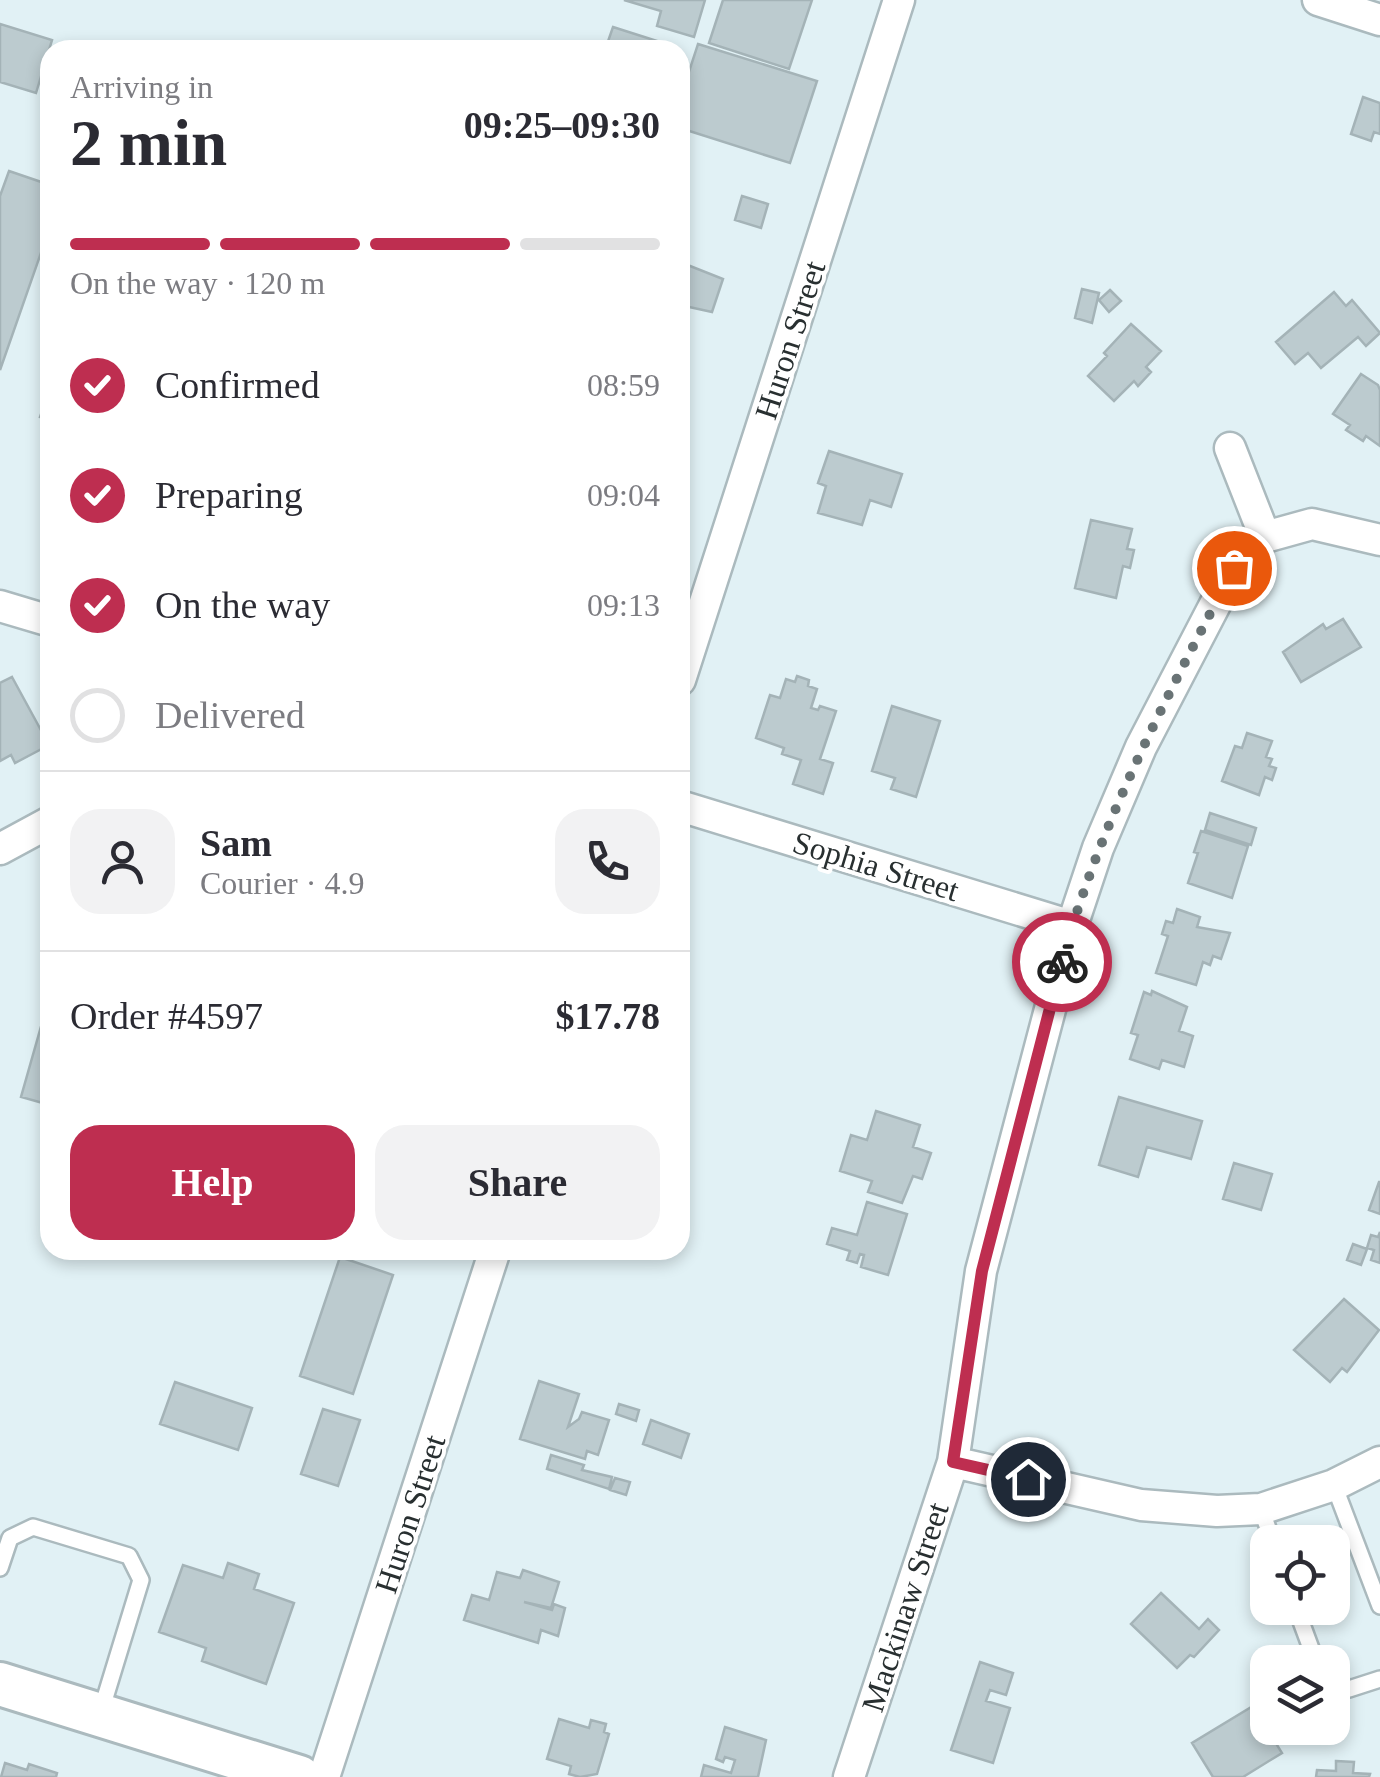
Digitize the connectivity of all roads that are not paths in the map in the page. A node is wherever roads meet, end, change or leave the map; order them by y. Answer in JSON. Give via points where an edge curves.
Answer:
{"nodes":[{"id":1,"x":899,"y":0,"type":"edge"},
{"id":2,"x":1318,"y":0,"type":"edge"},
{"id":3,"x":1380,"y":20,"type":"edge"},
{"id":4,"x":1230,"y":448,"type":"dead end"},
{"id":5,"x":1265,"y":536,"type":"junction"},
{"id":6,"x":1380,"y":540,"type":"edge"},
{"id":7,"x":0,"y":606,"type":"edge"},
{"id":8,"x":40,"y":619,"type":"edge"},
{"id":9,"x":690,"y":649,"type":"edge"},
{"id":10,"x":690,"y":809,"type":"edge"},
{"id":11,"x":40,"y":827,"type":"edge"},
{"id":12,"x":0,"y":849,"type":"edge"},
{"id":13,"x":1072,"y":926,"type":"junction"},
{"id":14,"x":492,"y":1260,"type":"edge"},
{"id":15,"x":953,"y":1462,"type":"junction"},
{"id":16,"x":1380,"y":1462,"type":"edge"},
{"id":17,"x":1334,"y":1486,"type":"junction"},
{"id":18,"x":1261,"y":1508,"type":"junction"},
{"id":19,"x":1267,"y":1525,"type":"edge"},
{"id":20,"x":0,"y":1568,"type":"edge"},
{"id":21,"x":1380,"y":1606,"type":"edge"},
{"id":22,"x":1380,"y":1679,"type":"edge"},
{"id":23,"x":0,"y":1684,"type":"edge"},
{"id":24,"x":1350,"y":1688,"type":"edge"},
{"id":25,"x":100,"y":1715,"type":"junction"},
{"id":26,"x":300,"y":1777,"type":"edge"},
{"id":27,"x":324,"y":1777,"type":"edge"},
{"id":28,"x":849,"y":1777,"type":"edge"}],
"edges":[{"from":1,"to":9,"type":"street","name":"Huron Street"},
{"from":2,"to":3,"type":"street"},
{"from":4,"to":5,"type":"street"},
{"from":5,"to":6,"type":"street","via":[[1312,524]]},
{"from":5,"to":13,"type":"street","name":"Mackinaw Street","via":[[1234,568],[1141,747]]},
{"from":7,"to":8,"type":"street"},
{"from":10,"to":13,"type":"street","name":"Sophia Street"},
{"from":11,"to":12,"type":"street"},
{"from":13,"to":15,"type":"street","name":"Mackinaw Street","via":[[982,1271]]},
{"from":14,"to":27,"type":"street","name":"Huron Street"},
{"from":15,"to":18,"type":"street","via":[[1141,1505]]},
{"from":15,"to":28,"type":"street","name":"Mackinaw Street"},
{"from":16,"to":17,"type":"street"},
{"from":17,"to":18,"type":"street"},
{"from":17,"to":21,"type":"lane"},
{"from":18,"to":19,"type":"lane"},
{"from":20,"to":25,"type":"lane","via":[[10,1538],[33,1526],[129,1556],[141,1580]]},
{"from":22,"to":24,"type":"lane"},
{"from":23,"to":25,"type":"main road"},
{"from":25,"to":26,"type":"main road"}]}
